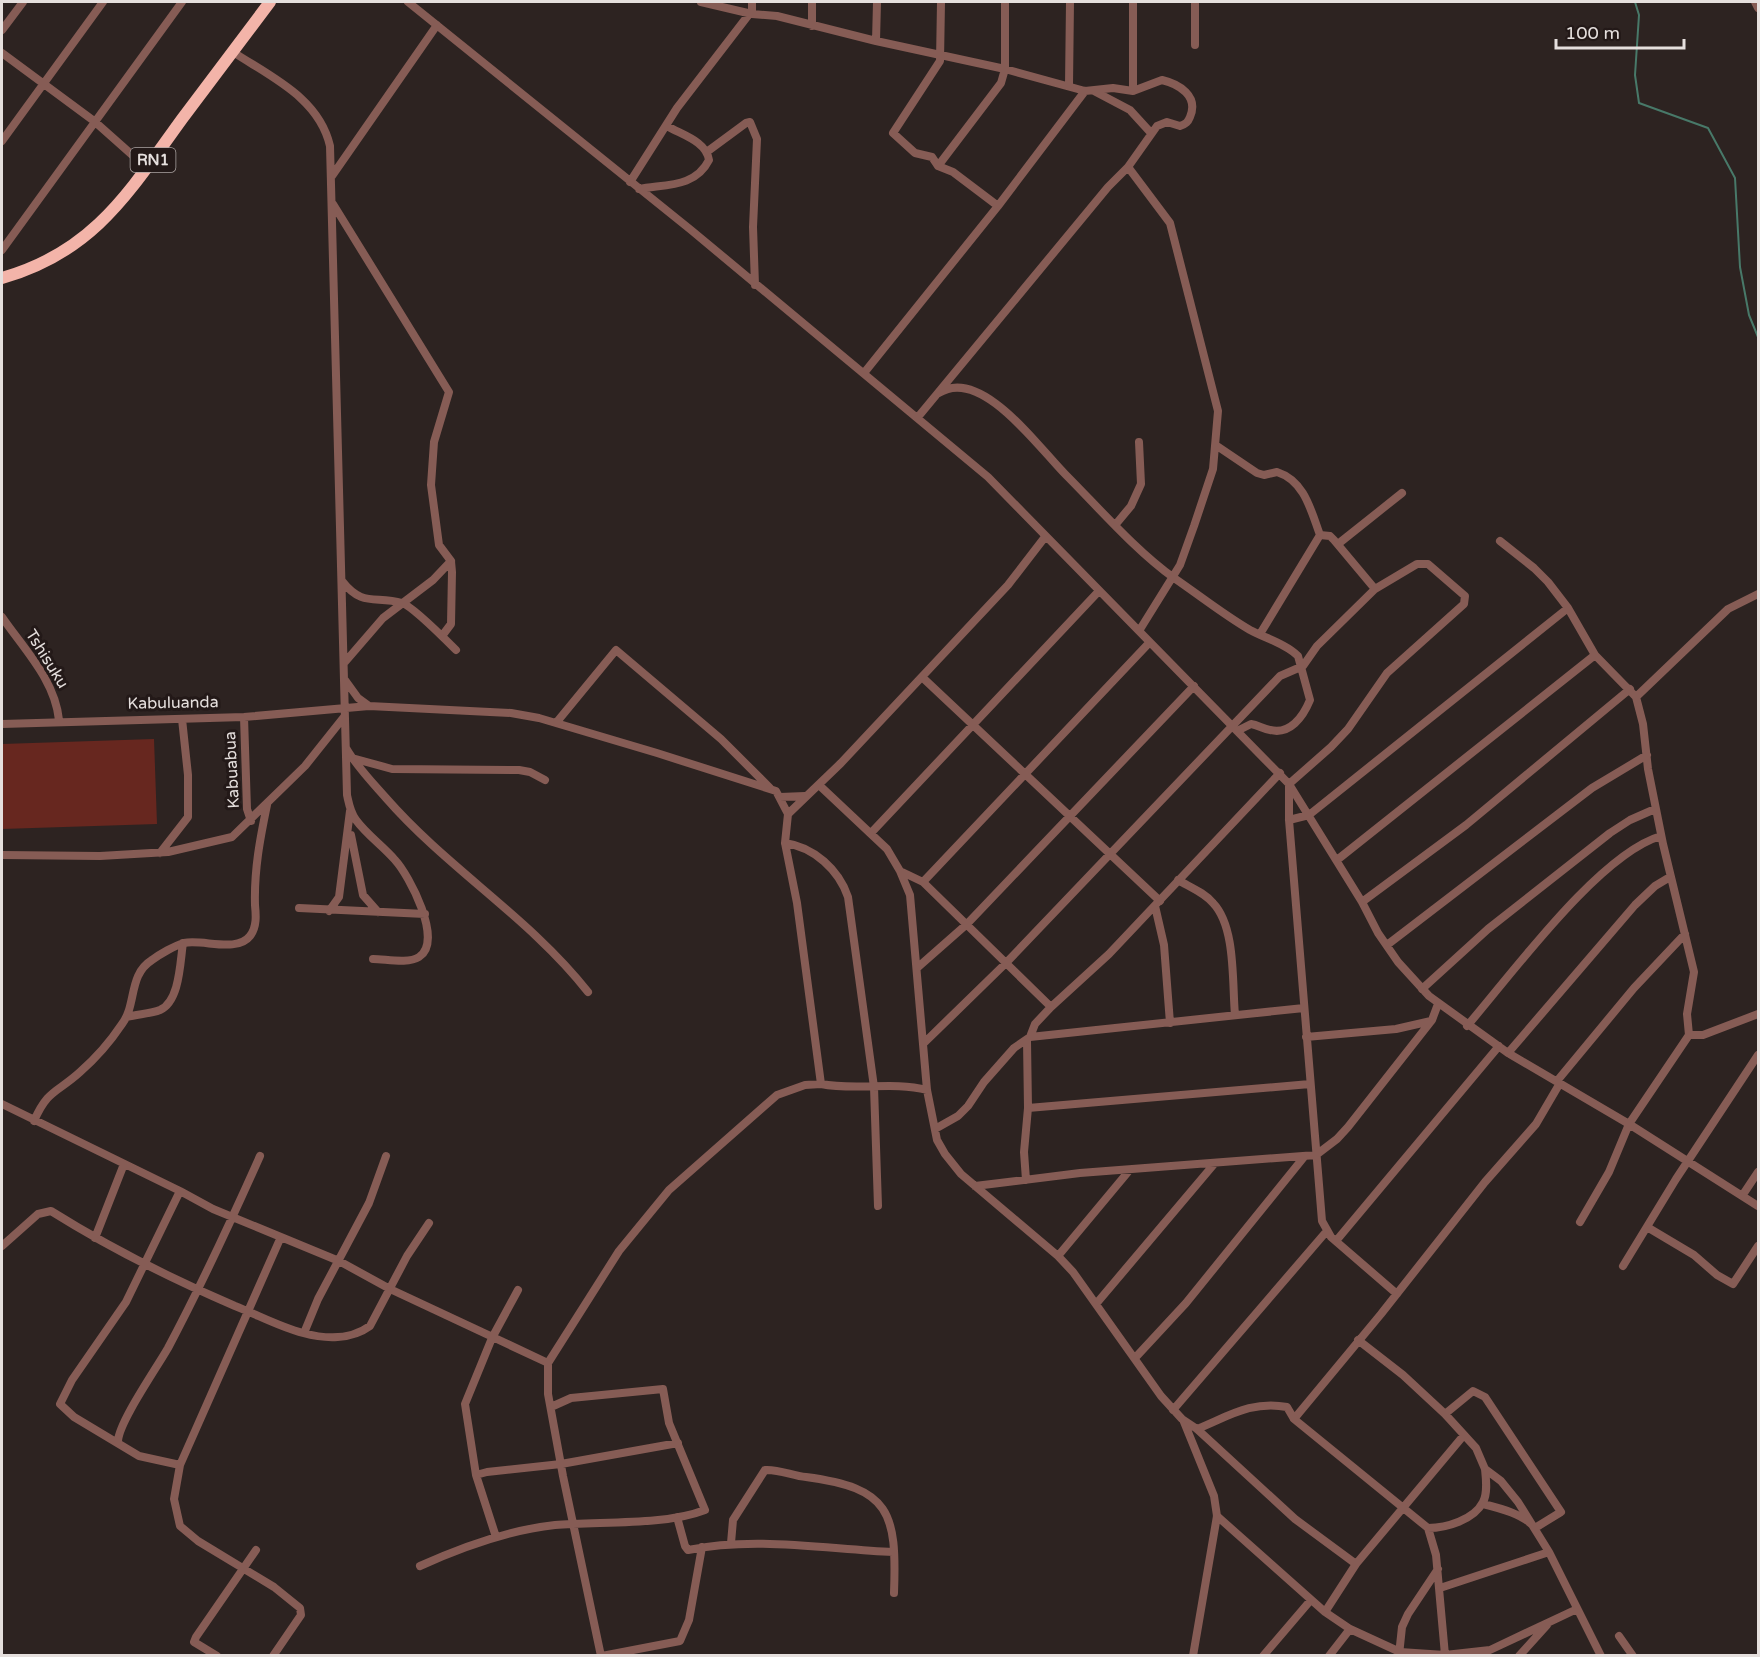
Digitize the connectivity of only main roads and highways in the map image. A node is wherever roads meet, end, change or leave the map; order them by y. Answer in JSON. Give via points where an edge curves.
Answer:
{"nodes":[{"id":1,"x":270,"y":2,"type":"edge"},
{"id":2,"x":2,"y":278,"type":"edge"}],
"edges":[{"from":1,"to":2,"type":"highway","number":"RN1","via":[[116,208],[83,239],[49,261]]}]}
